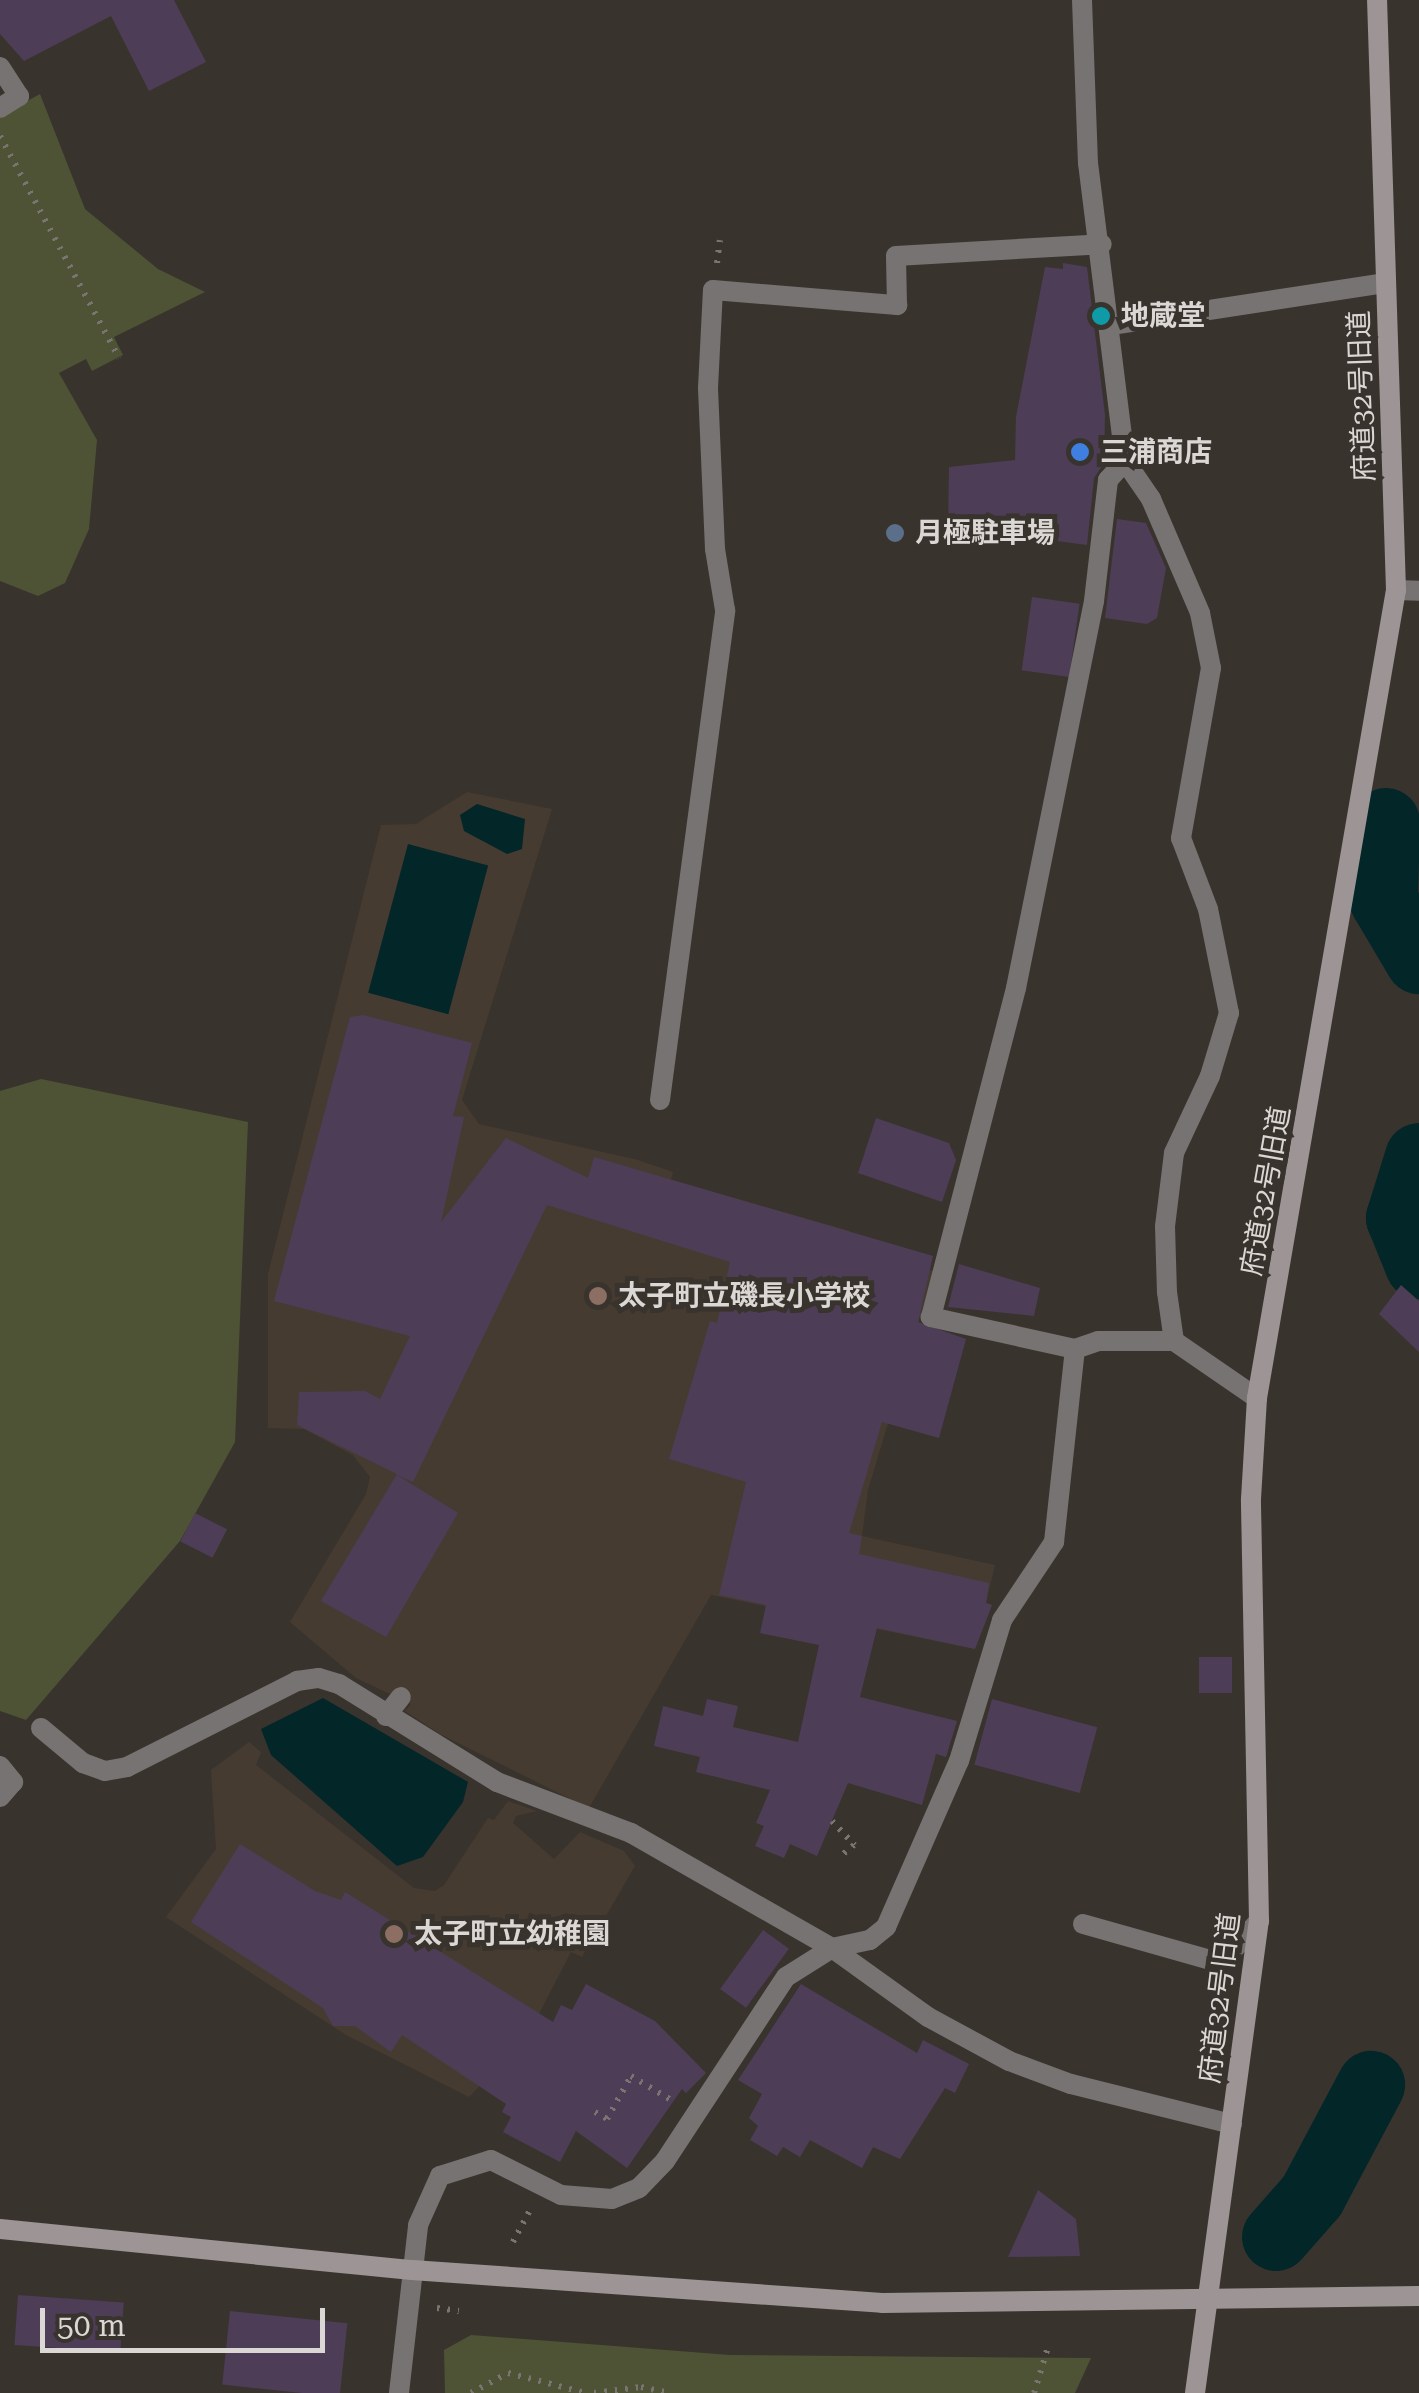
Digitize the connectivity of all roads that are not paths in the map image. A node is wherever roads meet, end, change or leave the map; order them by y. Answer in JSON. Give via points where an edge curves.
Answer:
{"nodes":[{"id":1,"x":1082,"y":0,"type":"edge"},
{"id":2,"x":1377,"y":0,"type":"edge"},
{"id":3,"x":0,"y":67,"type":"edge"},
{"id":4,"x":0,"y":108,"type":"edge"},
{"id":5,"x":1102,"y":244,"type":"junction"},
{"id":6,"x":1386,"y":283,"type":"junction"},
{"id":7,"x":1111,"y":325,"type":"junction"},
{"id":8,"x":1124,"y":461,"type":"junction"},
{"id":9,"x":1396,"y":590,"type":"junction"},
{"id":10,"x":1419,"y":591,"type":"edge"},
{"id":11,"x":660,"y":1100,"type":"dead end"},
{"id":12,"x":1174,"y":1341,"type":"junction"},
{"id":13,"x":1075,"y":1348,"type":"junction"},
{"id":14,"x":1257,"y":1398,"type":"junction"},
{"id":15,"x":400,"y":1697,"type":"dead end"},
{"id":16,"x":386,"y":1716,"type":"junction"},
{"id":17,"x":41,"y":1728,"type":"dead end"},
{"id":18,"x":0,"y":1766,"type":"edge"},
{"id":19,"x":0,"y":1796,"type":"edge"},
{"id":20,"x":1259,"y":1921,"type":"junction"},
{"id":21,"x":1083,"y":1924,"type":"dead end"},
{"id":22,"x":832,"y":1948,"type":"junction"},
{"id":23,"x":1232,"y":2124,"type":"junction"},
{"id":24,"x":0,"y":2229,"type":"edge"},
{"id":25,"x":412,"y":2270,"type":"junction"},
{"id":26,"x":1419,"y":2296,"type":"edge"},
{"id":27,"x":1203,"y":2302,"type":"junction"},
{"id":28,"x":399,"y":2393,"type":"edge"},
{"id":29,"x":1195,"y":2393,"type":"edge"}],
"edges":[{"from":1,"to":5,"type":"street","via":[[1088,163]]},
{"from":2,"to":6,"type":"street","name":"府道32号旧道"},
{"from":3,"to":4,"type":"street","via":[[19,96]]},
{"from":5,"to":7,"type":"street"},
{"from":5,"to":11,"type":"street","via":[[896,256],[897,305],[713,290],[708,388],[715,549],[725,610]]},
{"from":6,"to":7,"type":"street"},
{"from":6,"to":9,"type":"street","name":"府道32号旧道"},
{"from":7,"to":8,"type":"street"},
{"from":8,"to":12,"type":"street","via":[[1151,499],[1200,613],[1211,668],[1181,838],[1208,908],[1229,1013],[1210,1076],[1174,1153],[1165,1226]]},
{"from":8,"to":13,"type":"street","via":[[1108,480],[1094,601],[1016,988],[931,1317]]},
{"from":9,"to":10,"type":"street"},
{"from":9,"to":14,"type":"street","name":"府道32号旧道"},
{"from":12,"to":13,"type":"street","via":[[1098,1341]]},
{"from":12,"to":14,"type":"street"},
{"from":13,"to":22,"type":"street","via":[[1054,1542],[1002,1620],[958,1761],[898,1911],[870,1940]]},
{"from":14,"to":20,"type":"street","name":"府道32号旧道","via":[[1251,1499]]},
{"from":15,"to":16,"type":"street"},
{"from":16,"to":17,"type":"street","via":[[340,1684],[320,1678],[297,1682],[127,1767],[104,1770],[83,1763]]},
{"from":16,"to":22,"type":"street","via":[[498,1782],[631,1833]]},
{"from":18,"to":19,"type":"street","via":[[13,1782]]},
{"from":20,"to":21,"type":"street","via":[[1221,1963]]},
{"from":20,"to":23,"type":"street","name":"府道32号旧道"},
{"from":22,"to":23,"type":"street","via":[[928,2017],[1009,2061],[1071,2084]]},
{"from":22,"to":25,"type":"street","via":[[786,1977],[652,2178],[612,2198],[561,2195],[491,2160],[451,2170],[424,2199]]},
{"from":23,"to":27,"type":"street","name":"府道32号旧道"},
{"from":24,"to":25,"type":"street"},
{"from":25,"to":27,"type":"street","via":[[882,2303]]},
{"from":25,"to":28,"type":"street"},
{"from":26,"to":27,"type":"street"},
{"from":27,"to":29,"type":"street","name":"府道32号旧道"}]}
